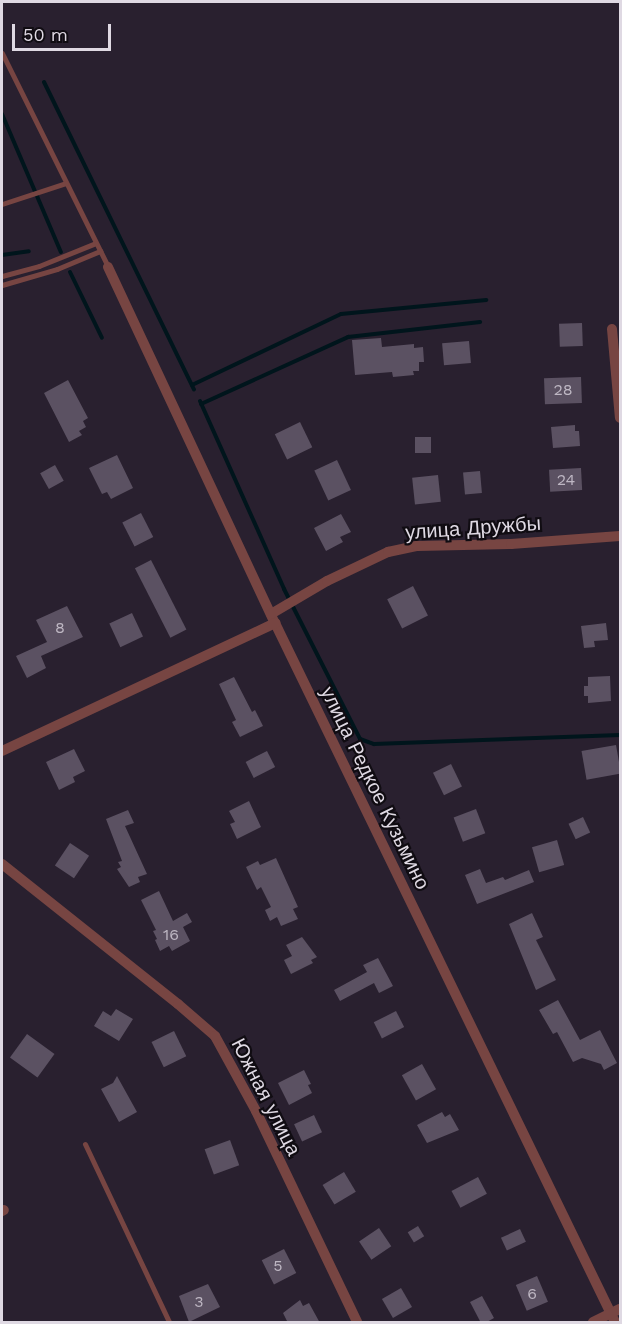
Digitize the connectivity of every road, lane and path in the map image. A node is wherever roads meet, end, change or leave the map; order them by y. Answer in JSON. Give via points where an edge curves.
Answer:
{"nodes":[{"id":1,"x":2,"y":53,"type":"edge"},
{"id":2,"x":66,"y":183,"type":"junction"},
{"id":3,"x":2,"y":204,"type":"edge"},
{"id":4,"x":96,"y":243,"type":"junction"},
{"id":5,"x":100,"y":251,"type":"junction"},
{"id":6,"x":108,"y":267,"type":"joint"},
{"id":7,"x":2,"y":276,"type":"edge"},
{"id":8,"x":2,"y":285,"type":"edge"},
{"id":9,"x":612,"y":329,"type":"dead end"},
{"id":10,"x":621,"y":418,"type":"edge"},
{"id":11,"x":621,"y":536,"type":"edge"},
{"id":12,"x":273,"y":618,"type":"junction"},
{"id":13,"x":2,"y":751,"type":"edge"},
{"id":14,"x":2,"y":864,"type":"edge"},
{"id":15,"x":85,"y":1144,"type":"dead end"},
{"id":16,"x":615,"y":1315,"type":"edge"},
{"id":17,"x":169,"y":1323,"type":"edge"},
{"id":18,"x":357,"y":1323,"type":"edge"},
{"id":19,"x":593,"y":1323,"type":"edge"}],
"edges":[{"from":1,"to":2,"type":"lane"},
{"from":2,"to":3,"type":"lane"},
{"from":2,"to":4,"type":"lane"},
{"from":4,"to":5,"type":"lane"},
{"from":4,"to":7,"type":"lane"},
{"from":5,"to":6,"type":"lane"},
{"from":5,"to":8,"type":"lane"},
{"from":6,"to":12,"type":"street","name":"улица Редкое Кузьмино"},
{"from":9,"to":10,"type":"street"},
{"from":11,"to":12,"type":"street","name":"улица Дружбы","via":[[417,546],[388,552],[327,580]]},
{"from":12,"to":13,"type":"street","name":"улица Дружбы"},
{"from":12,"to":16,"type":"street","name":"улица Редкое Кузьмино"},
{"from":14,"to":18,"type":"street","name":"Южная улица","via":[[214,1036],[256,1111]]},
{"from":15,"to":17,"type":"lane"},
{"from":16,"to":19,"type":"street"}]}
